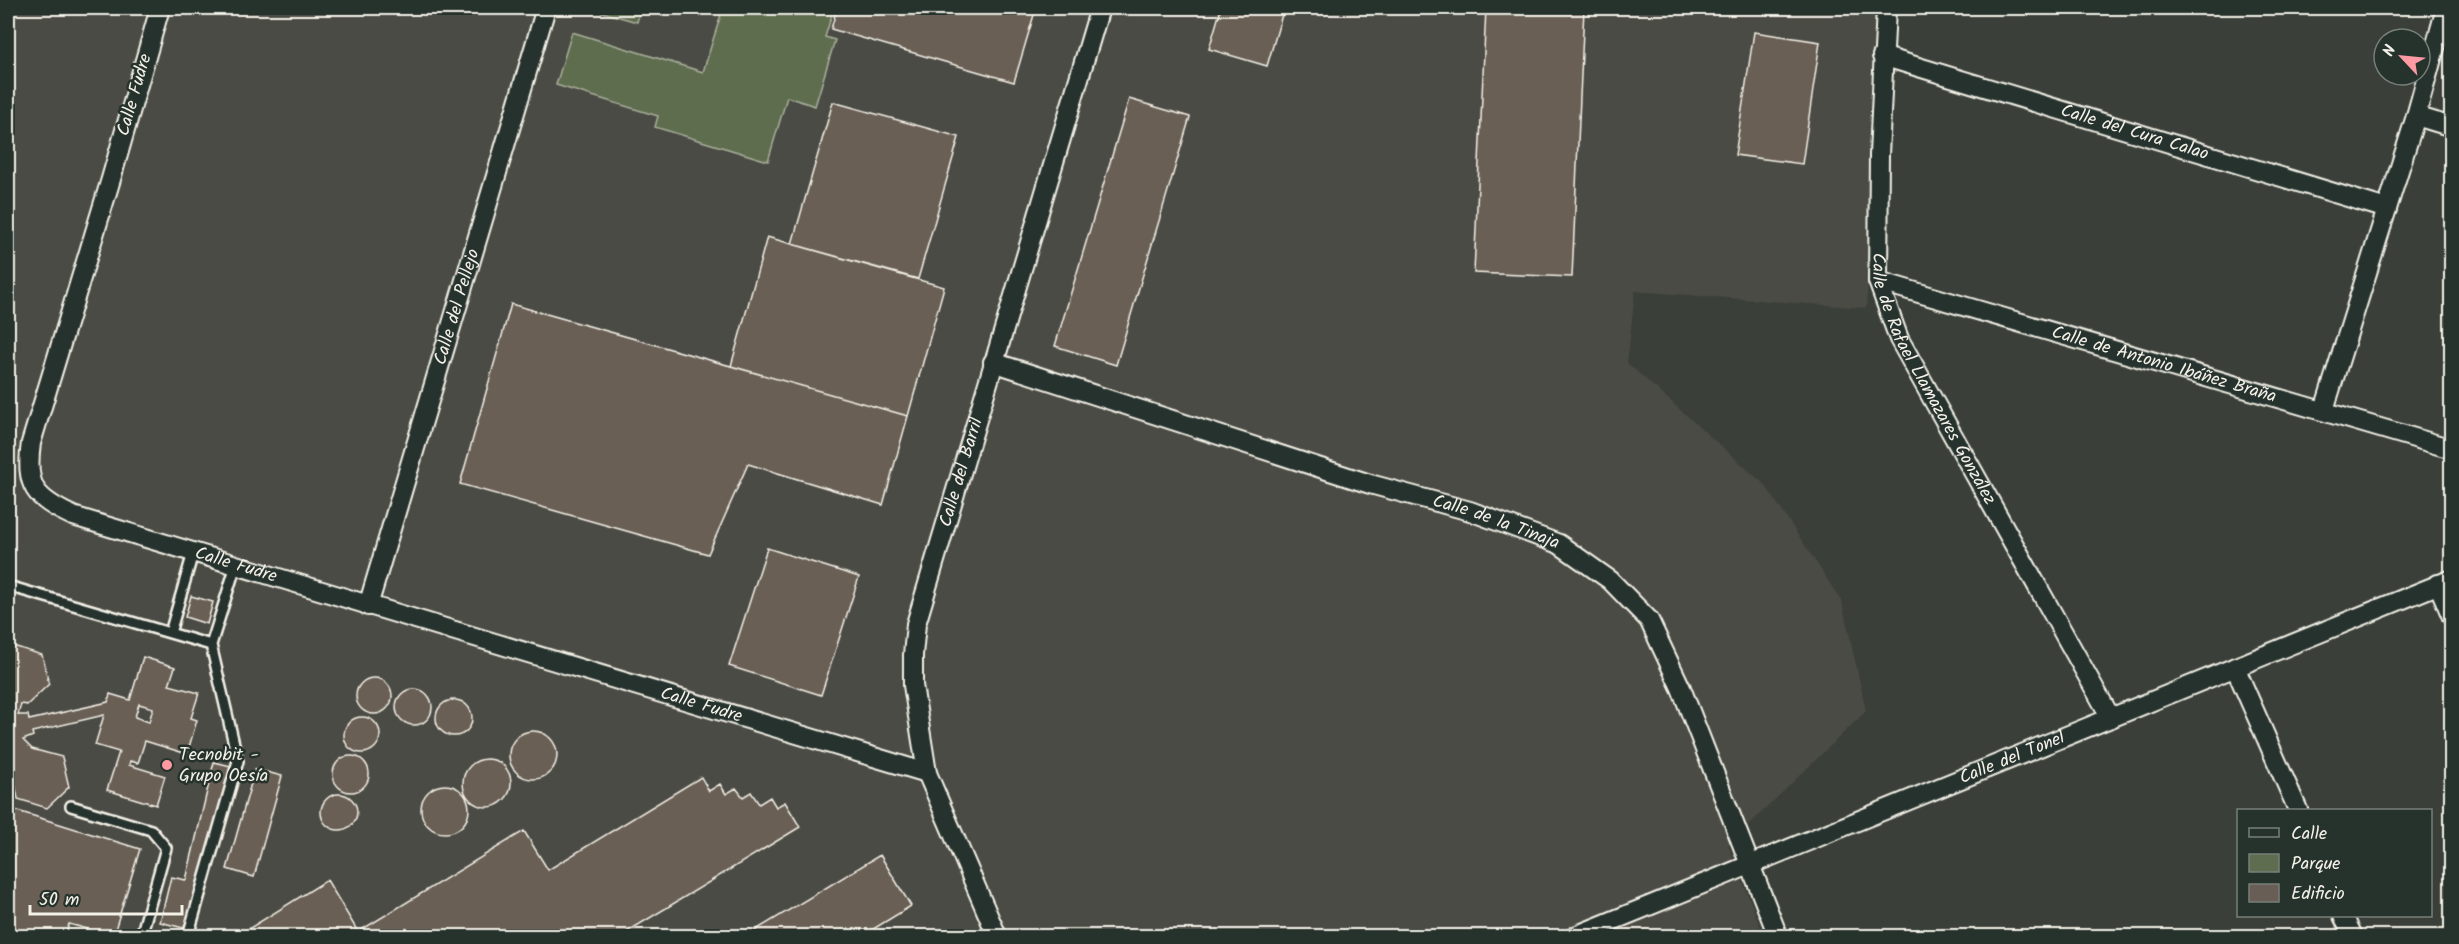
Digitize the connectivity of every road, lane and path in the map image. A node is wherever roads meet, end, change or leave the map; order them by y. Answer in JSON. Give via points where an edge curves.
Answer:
{"nodes":[{"id":1,"x":160,"y":8,"type":"edge"},
{"id":2,"x":546,"y":8,"type":"edge"},
{"id":3,"x":1100,"y":8,"type":"edge"},
{"id":4,"x":1886,"y":8,"type":"edge"},
{"id":5,"x":2446,"y":8,"type":"edge"},
{"id":6,"x":1882,"y":56,"type":"junction"},
{"id":7,"x":2416,"y":116,"type":"junction"},
{"id":8,"x":2451,"y":127,"type":"edge"},
{"id":9,"x":2386,"y":209,"type":"junction"},
{"id":10,"x":1878,"y":281,"type":"junction"},
{"id":11,"x":993,"y":362,"type":"junction"},
{"id":12,"x":2324,"y":410,"type":"junction"},
{"id":13,"x":2451,"y":449,"type":"edge"},
{"id":14,"x":193,"y":553,"type":"junction"},
{"id":15,"x":236,"y":565,"type":"junction"},
{"id":16,"x":2445,"y":581,"type":"edge"},
{"id":17,"x":8,"y":586,"type":"edge"},
{"id":18,"x":368,"y":606,"type":"junction"},
{"id":19,"x":2451,"y":617,"type":"edge"},
{"id":20,"x":170,"y":633,"type":"junction"},
{"id":21,"x":212,"y":645,"type":"junction"},
{"id":22,"x":2235,"y":667,"type":"junction"},
{"id":23,"x":2111,"y":718,"type":"junction"},
{"id":24,"x":927,"y":773,"type":"junction"},
{"id":25,"x":71,"y":806,"type":"dead end"},
{"id":26,"x":2298,"y":809,"type":"edge"},
{"id":27,"x":1751,"y":864,"type":"junction"},
{"id":28,"x":2344,"y":917,"type":"edge"},
{"id":29,"x":141,"y":936,"type":"edge"},
{"id":30,"x":188,"y":936,"type":"edge"},
{"id":31,"x":997,"y":936,"type":"edge"},
{"id":32,"x":1575,"y":936,"type":"edge"},
{"id":33,"x":1778,"y":936,"type":"edge"},
{"id":34,"x":2353,"y":936,"type":"edge"}],
"edges":[{"from":1,"to":14,"type":"street","name":"Calle Fudre","via":[[31,443],[28,469],[35,490],[50,506]]},
{"from":2,"to":18,"type":"street","name":"Calle del Pellejo"},
{"from":3,"to":11,"type":"street","name":"Calle del Barril"},
{"from":4,"to":6,"type":"street","name":"Calle de Rafael Llamazares González"},
{"from":5,"to":7,"type":"street"},
{"from":6,"to":9,"type":"street","name":"Calle del Cura Calao"},
{"from":6,"to":10,"type":"street","name":"Calle de Rafael Llamazares González"},
{"from":7,"to":8,"type":"street"},
{"from":7,"to":9,"type":"street"},
{"from":9,"to":12,"type":"street"},
{"from":10,"to":12,"type":"street","name":"Calle de Antonio Ibáñez Braña"},
{"from":10,"to":23,"type":"street","name":"Calle de Rafael Llamazares González","via":[[1899,339]]},
{"from":11,"to":24,"type":"street","name":"Calle del Barril","via":[[916,624],[913,685]]},
{"from":11,"to":27,"type":"street","name":"Calle de la Tinaja","via":[[1370,484],[1470,512],[1559,544],[1610,580],[1649,620],[1681,688]]},
{"from":12,"to":13,"type":"street","name":"Calle de Antonio Ibáñez Braña"},
{"from":14,"to":15,"type":"street","name":"Calle Fudre"},
{"from":14,"to":20,"type":"lane"},
{"from":15,"to":18,"type":"street","name":"Calle Fudre"},
{"from":15,"to":21,"type":"lane"},
{"from":16,"to":19,"type":"street"},
{"from":16,"to":22,"type":"street","name":"Calle del Tonel"},
{"from":17,"to":20,"type":"lane"},
{"from":18,"to":24,"type":"street","name":"Calle Fudre"},
{"from":20,"to":21,"type":"lane"},
{"from":21,"to":30,"type":"lane","via":[[238,761]]},
{"from":22,"to":23,"type":"street","name":"Calle del Tonel"},
{"from":22,"to":26,"type":"street"},
{"from":23,"to":27,"type":"street","name":"Calle del Tonel"},
{"from":24,"to":31,"type":"street","name":"Calle del Barril"},
{"from":25,"to":29,"type":"lane","via":[[151,830],[166,848]]},
{"from":27,"to":32,"type":"street","name":"Calle del Tonel"},
{"from":27,"to":33,"type":"street","name":"Calle de la Tinaja"},
{"from":28,"to":34,"type":"street"}]}
